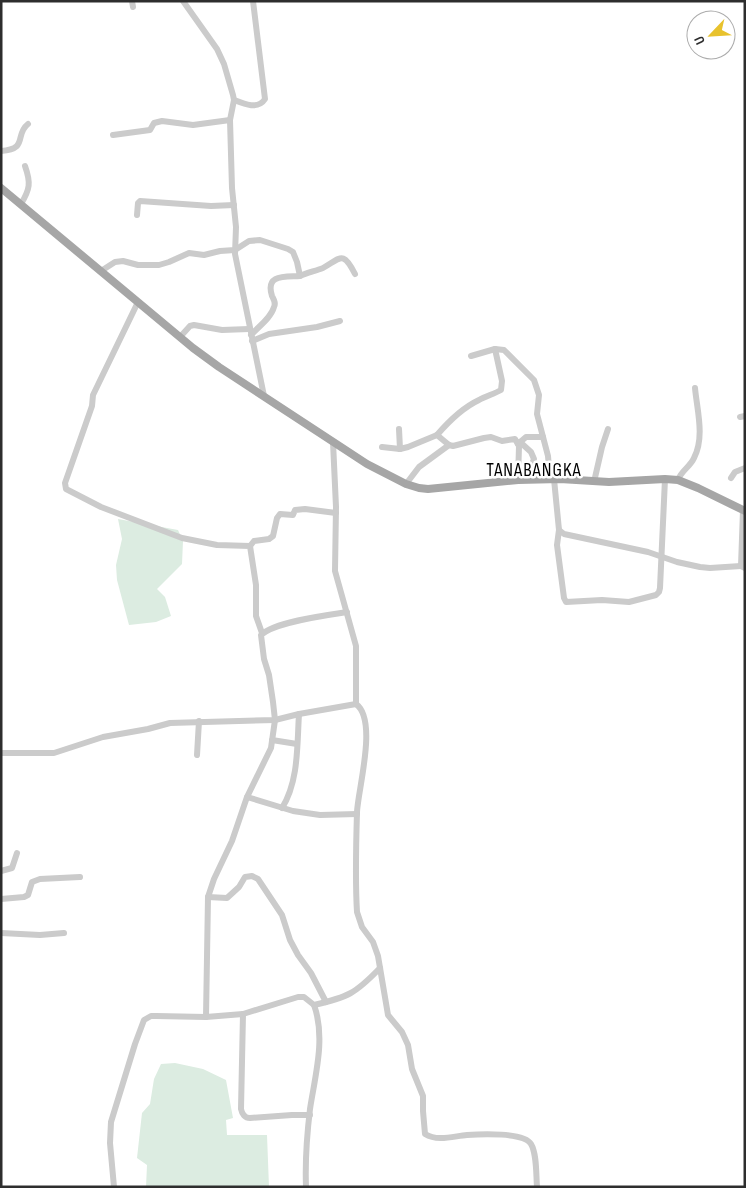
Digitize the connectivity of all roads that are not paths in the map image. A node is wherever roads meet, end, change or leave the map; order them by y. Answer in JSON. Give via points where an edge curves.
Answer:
{"nodes":[{"id":1,"x":183,"y":1,"type":"edge"},
{"id":2,"x":253,"y":1,"type":"edge"},
{"id":3,"x":234,"y":100,"type":"junction"},
{"id":4,"x":230,"y":120,"type":"junction"},
{"id":5,"x":28,"y":124,"type":"dead end"},
{"id":6,"x":113,"y":135,"type":"dead end"},
{"id":7,"x":1,"y":151,"type":"edge"},
{"id":8,"x":25,"y":166,"type":"dead end"},
{"id":9,"x":1,"y":188,"type":"edge"},
{"id":10,"x":21,"y":204,"type":"junction"},
{"id":11,"x":234,"y":205,"type":"junction"},
{"id":12,"x":137,"y":215,"type":"dead end"},
{"id":13,"x":235,"y":250,"type":"junction"},
{"id":14,"x":101,"y":270,"type":"junction"},
{"id":15,"x":356,"y":274,"type":"dead end"},
{"id":16,"x":300,"y":276,"type":"junction"},
{"id":17,"x":138,"y":302,"type":"junction"},
{"id":18,"x":340,"y":320,"type":"dead end"},
{"id":19,"x":251,"y":335,"type":"junction"},
{"id":20,"x":180,"y":337,"type":"junction"},
{"id":21,"x":495,"y":349,"type":"junction"},
{"id":22,"x":471,"y":356,"type":"dead end"},
{"id":23,"x":694,"y":388,"type":"dead end"},
{"id":24,"x":264,"y":396,"type":"junction"},
{"id":25,"x":399,"y":429,"type":"dead end"},
{"id":26,"x":608,"y":429,"type":"dead end"},
{"id":27,"x":437,"y":435,"type":"junction"},
{"id":28,"x":543,"y":437,"type":"junction"},
{"id":29,"x":333,"y":442,"type":"junction"},
{"id":30,"x":519,"y":443,"type":"junction"},
{"id":31,"x":449,"y":445,"type":"junction"},
{"id":32,"x":382,"y":447,"type":"dead end"},
{"id":33,"x":400,"y":449,"type":"junction"},
{"id":34,"x":745,"y":468,"type":"edge"},
{"id":35,"x":519,"y":470,"type":"junction"},
{"id":36,"x":731,"y":478,"type":"dead end"},
{"id":37,"x":665,"y":479,"type":"junction"},
{"id":38,"x":518,"y":480,"type":"junction"},
{"id":39,"x":552,"y":480,"type":"junction"},
{"id":40,"x":678,"y":480,"type":"junction"},
{"id":41,"x":594,"y":482,"type":"junction"},
{"id":42,"x":406,"y":484,"type":"junction"},
{"id":43,"x":744,"y":511,"type":"edge"},
{"id":44,"x":336,"y":513,"type":"junction"},
{"id":45,"x":559,"y":530,"type":"junction"},
{"id":46,"x":250,"y":546,"type":"junction"},
{"id":47,"x":662,"y":556,"type":"junction"},
{"id":48,"x":743,"y":567,"type":"edge"},
{"id":49,"x":347,"y":612,"type":"junction"},
{"id":50,"x":262,"y":633,"type":"junction"},
{"id":51,"x":356,"y":704,"type":"junction"},
{"id":52,"x":299,"y":714,"type":"junction"},
{"id":53,"x":275,"y":720,"type":"junction"},
{"id":54,"x":199,"y":721,"type":"junction"},
{"id":55,"x":272,"y":740,"type":"junction"},
{"id":56,"x":297,"y":744,"type":"junction"},
{"id":57,"x":1,"y":753,"type":"edge"},
{"id":58,"x":197,"y":756,"type":"dead end"},
{"id":59,"x":247,"y":797,"type":"junction"},
{"id":60,"x":282,"y":808,"type":"junction"},
{"id":61,"x":357,"y":814,"type":"junction"},
{"id":62,"x":16,"y":853,"type":"dead end"},
{"id":63,"x":1,"y":871,"type":"edge"},
{"id":64,"x":80,"y":877,"type":"dead end"},
{"id":65,"x":208,"y":898,"type":"junction"},
{"id":66,"x":1,"y":899,"type":"edge"},
{"id":67,"x":1,"y":933,"type":"edge"},
{"id":68,"x":64,"y":933,"type":"dead end"},
{"id":69,"x":380,"y":968,"type":"junction"},
{"id":70,"x":326,"y":1002,"type":"junction"},
{"id":71,"x":314,"y":1005,"type":"junction"},
{"id":72,"x":243,"y":1014,"type":"junction"},
{"id":73,"x":206,"y":1017,"type":"junction"},
{"id":74,"x":310,"y":1115,"type":"junction"},
{"id":75,"x":114,"y":1187,"type":"edge"},
{"id":76,"x":306,"y":1187,"type":"edge"},
{"id":77,"x":537,"y":1187,"type":"edge"}],
"edges":[{"from":1,"to":3,"type":"street","via":[[219,54]]},
{"from":2,"to":3,"type":"street","via":[[265,99],[255,106]]},
{"from":3,"to":4,"type":"street"},
{"from":4,"to":6,"type":"street","via":[[193,124],[162,121],[154,123],[150,130]]},
{"from":4,"to":11,"type":"street"},
{"from":5,"to":7,"type":"street","via":[[22,130],[20,144]]},
{"from":8,"to":10,"type":"street","via":[[29,189]]},
{"from":9,"to":10,"type":"main road"},
{"from":10,"to":14,"type":"main road"},
{"from":11,"to":12,"type":"street","via":[[144,200],[139,202]]},
{"from":11,"to":13,"type":"street"},
{"from":13,"to":14,"type":"street","via":[[189,254],[159,265],[120,261]]},
{"from":13,"to":16,"type":"street","via":[[254,240],[288,249],[295,257]]},
{"from":13,"to":19,"type":"street"},
{"from":14,"to":17,"type":"main road"},
{"from":15,"to":16,"type":"street","via":[[346,260],[337,258]]},
{"from":16,"to":19,"type":"street","via":[[273,280],[270,288],[275,304],[273,311]]},
{"from":17,"to":20,"type":"main road"},
{"from":17,"to":46,"type":"street","via":[[93,395],[65,483],[66,489],[101,507],[182,538],[217,545]]},
{"from":18,"to":19,"type":"street","via":[[316,327]]},
{"from":19,"to":20,"type":"street","via":[[194,325]]},
{"from":19,"to":24,"type":"street"},
{"from":20,"to":24,"type":"main road"},
{"from":21,"to":22,"type":"street"},
{"from":21,"to":27,"type":"street","via":[[501,390],[464,409]]},
{"from":21,"to":28,"type":"street","via":[[506,351],[537,384],[537,414]]},
{"from":23,"to":40,"type":"street","via":[[700,439],[695,457]]},
{"from":24,"to":29,"type":"main road"},
{"from":25,"to":33,"type":"street"},
{"from":26,"to":41,"type":"street"},
{"from":27,"to":31,"type":"street"},
{"from":27,"to":33,"type":"street"},
{"from":28,"to":30,"type":"street","via":[[526,437]]},
{"from":28,"to":39,"type":"street"},
{"from":29,"to":42,"type":"main road"},
{"from":29,"to":44,"type":"street"},
{"from":30,"to":31,"type":"street","via":[[515,439],[502,442],[491,437]]},
{"from":30,"to":35,"type":"street"},
{"from":30,"to":35,"type":"street","via":[[531,452],[534,459],[530,468]]},
{"from":31,"to":42,"type":"street","via":[[419,467]]},
{"from":32,"to":33,"type":"street"},
{"from":34,"to":36,"type":"street","via":[[735,472]]},
{"from":35,"to":38,"type":"street"},
{"from":37,"to":40,"type":"main road"},
{"from":37,"to":41,"type":"main road"},
{"from":37,"to":47,"type":"street"},
{"from":38,"to":39,"type":"main road"},
{"from":38,"to":42,"type":"main road","via":[[428,489]]},
{"from":39,"to":41,"type":"main road"},
{"from":39,"to":45,"type":"street"},
{"from":40,"to":43,"type":"main road"},
{"from":43,"to":48,"type":"street"},
{"from":44,"to":46,"type":"street","via":[[305,509],[294,510],[290,516],[280,514],[276,518],[273,536],[254,541]]},
{"from":44,"to":49,"type":"street","via":[[335,571]]},
{"from":45,"to":47,"type":"street","via":[[566,535]]},
{"from":45,"to":47,"type":"street","via":[[557,545],[566,602],[629,602],[656,595],[660,592]]},
{"from":46,"to":50,"type":"street","via":[[256,585],[256,616]]},
{"from":47,"to":48,"type":"street","via":[[700,567]]},
{"from":49,"to":50,"type":"street","via":[[300,620]]},
{"from":49,"to":51,"type":"street","via":[[357,654]]},
{"from":50,"to":53,"type":"street","via":[[260,637]]},
{"from":51,"to":52,"type":"street"},
{"from":51,"to":61,"type":"street","via":[[366,724],[365,765]]},
{"from":52,"to":53,"type":"street"},
{"from":52,"to":56,"type":"street"},
{"from":53,"to":54,"type":"street"},
{"from":53,"to":55,"type":"street"},
{"from":54,"to":57,"type":"street","via":[[124,732],[54,753]]},
{"from":54,"to":58,"type":"street"},
{"from":55,"to":56,"type":"street"},
{"from":55,"to":59,"type":"street","via":[[270,754]]},
{"from":56,"to":60,"type":"street","via":[[293,774]]},
{"from":59,"to":60,"type":"street"},
{"from":59,"to":65,"type":"street"},
{"from":60,"to":61,"type":"street","via":[[320,815]]},
{"from":61,"to":69,"type":"street","via":[[358,912],[362,927],[375,946]]},
{"from":62,"to":63,"type":"street","via":[[12,868]]},
{"from":64,"to":66,"type":"street","via":[[40,879],[32,882],[28,895]]},
{"from":65,"to":70,"type":"street","via":[[227,898],[245,877],[258,879],[282,916],[290,940]]},
{"from":65,"to":73,"type":"street"},
{"from":67,"to":68,"type":"street"},
{"from":69,"to":70,"type":"street","via":[[358,990]]},
{"from":69,"to":77,"type":"street","via":[[386,1010],[408,1045],[412,1069],[423,1096],[425,1134],[445,1138],[498,1135],[528,1140],[534,1150]]},
{"from":70,"to":71,"type":"street"},
{"from":71,"to":72,"type":"street","via":[[304,997],[294,997]]},
{"from":71,"to":74,"type":"street","via":[[319,1042]]},
{"from":72,"to":73,"type":"street"},
{"from":72,"to":74,"type":"street","via":[[243,1114],[250,1118]]},
{"from":73,"to":75,"type":"street","via":[[156,1016],[147,1018],[142,1024],[111,1122]]},
{"from":74,"to":76,"type":"street"}]}
